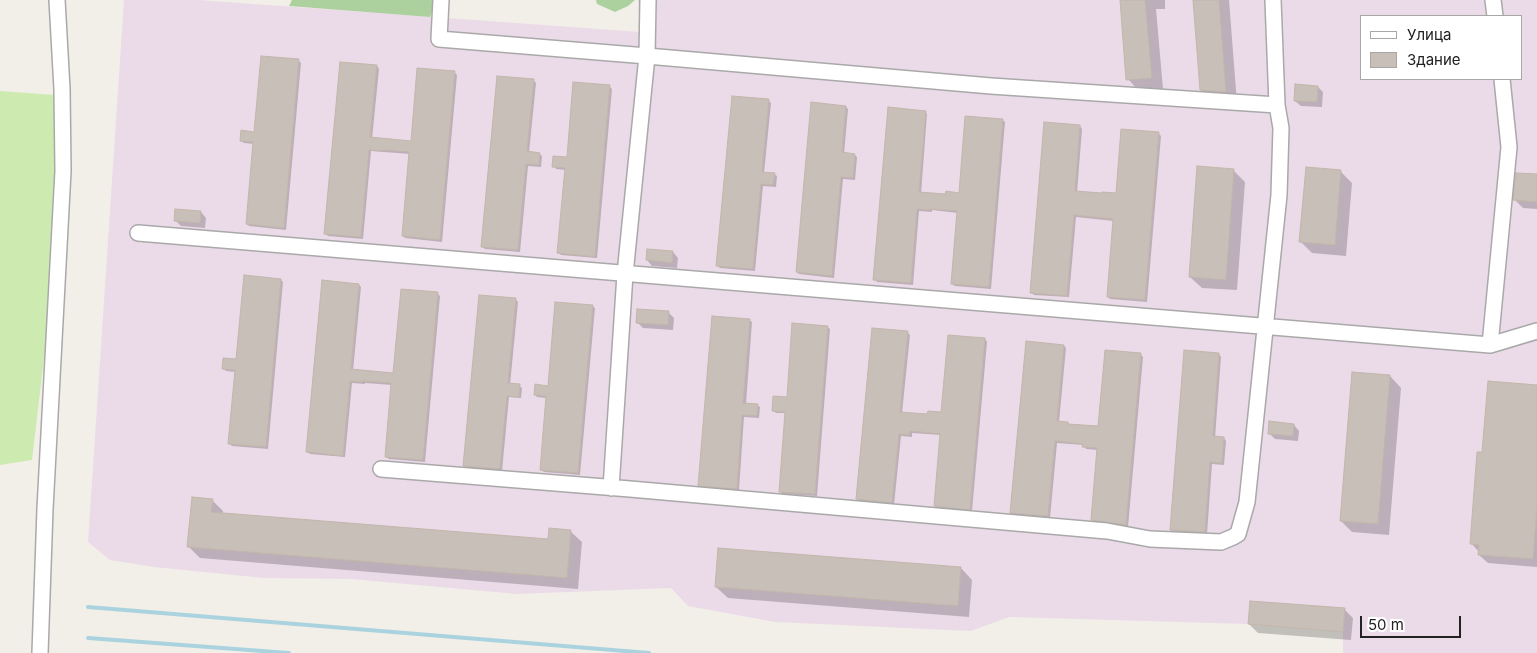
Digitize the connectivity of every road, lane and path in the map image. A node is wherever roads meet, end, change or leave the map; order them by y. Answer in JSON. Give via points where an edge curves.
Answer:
{"nodes":[{"id":1,"x":57,"y":0,"type":"edge"},
{"id":2,"x":441,"y":0,"type":"edge"},
{"id":3,"x":648,"y":0,"type":"edge"},
{"id":4,"x":1273,"y":0,"type":"edge"},
{"id":5,"x":1494,"y":0,"type":"edge"},
{"id":6,"x":1495,"y":15,"type":"edge"},
{"id":7,"x":647,"y":56,"type":"junction"},
{"id":8,"x":1502,"y":80,"type":"edge"},
{"id":9,"x":1277,"y":105,"type":"junction"},
{"id":10,"x":138,"y":233,"type":"dead end"},
{"id":11,"x":625,"y":274,"type":"junction"},
{"id":12,"x":1264,"y":326,"type":"junction"},
{"id":13,"x":1537,"y":331,"type":"edge"},
{"id":14,"x":1490,"y":345,"type":"junction"},
{"id":15,"x":381,"y":469,"type":"dead end"},
{"id":16,"x":611,"y":488,"type":"junction"},
{"id":17,"x":40,"y":653,"type":"edge"}],
"edges":[{"from":1,"to":17,"type":"lane","via":[[63,171]]},
{"from":2,"to":7,"type":"lane","via":[[439,39]]},
{"from":3,"to":7,"type":"lane"},
{"from":4,"to":9,"type":"lane"},
{"from":5,"to":6,"type":"lane"},
{"from":7,"to":9,"type":"lane","via":[[990,86]]},
{"from":7,"to":11,"type":"lane"},
{"from":8,"to":14,"type":"lane","via":[[1509,148]]},
{"from":9,"to":12,"type":"lane","via":[[1281,128],[1279,195]]},
{"from":10,"to":11,"type":"lane"},
{"from":11,"to":12,"type":"lane"},
{"from":11,"to":16,"type":"lane"},
{"from":12,"to":14,"type":"lane"},
{"from":12,"to":16,"type":"lane","via":[[1246,502],[1238,534],[1221,542],[1150,539],[1087,529]]},
{"from":13,"to":14,"type":"lane"},
{"from":15,"to":16,"type":"lane"}]}
